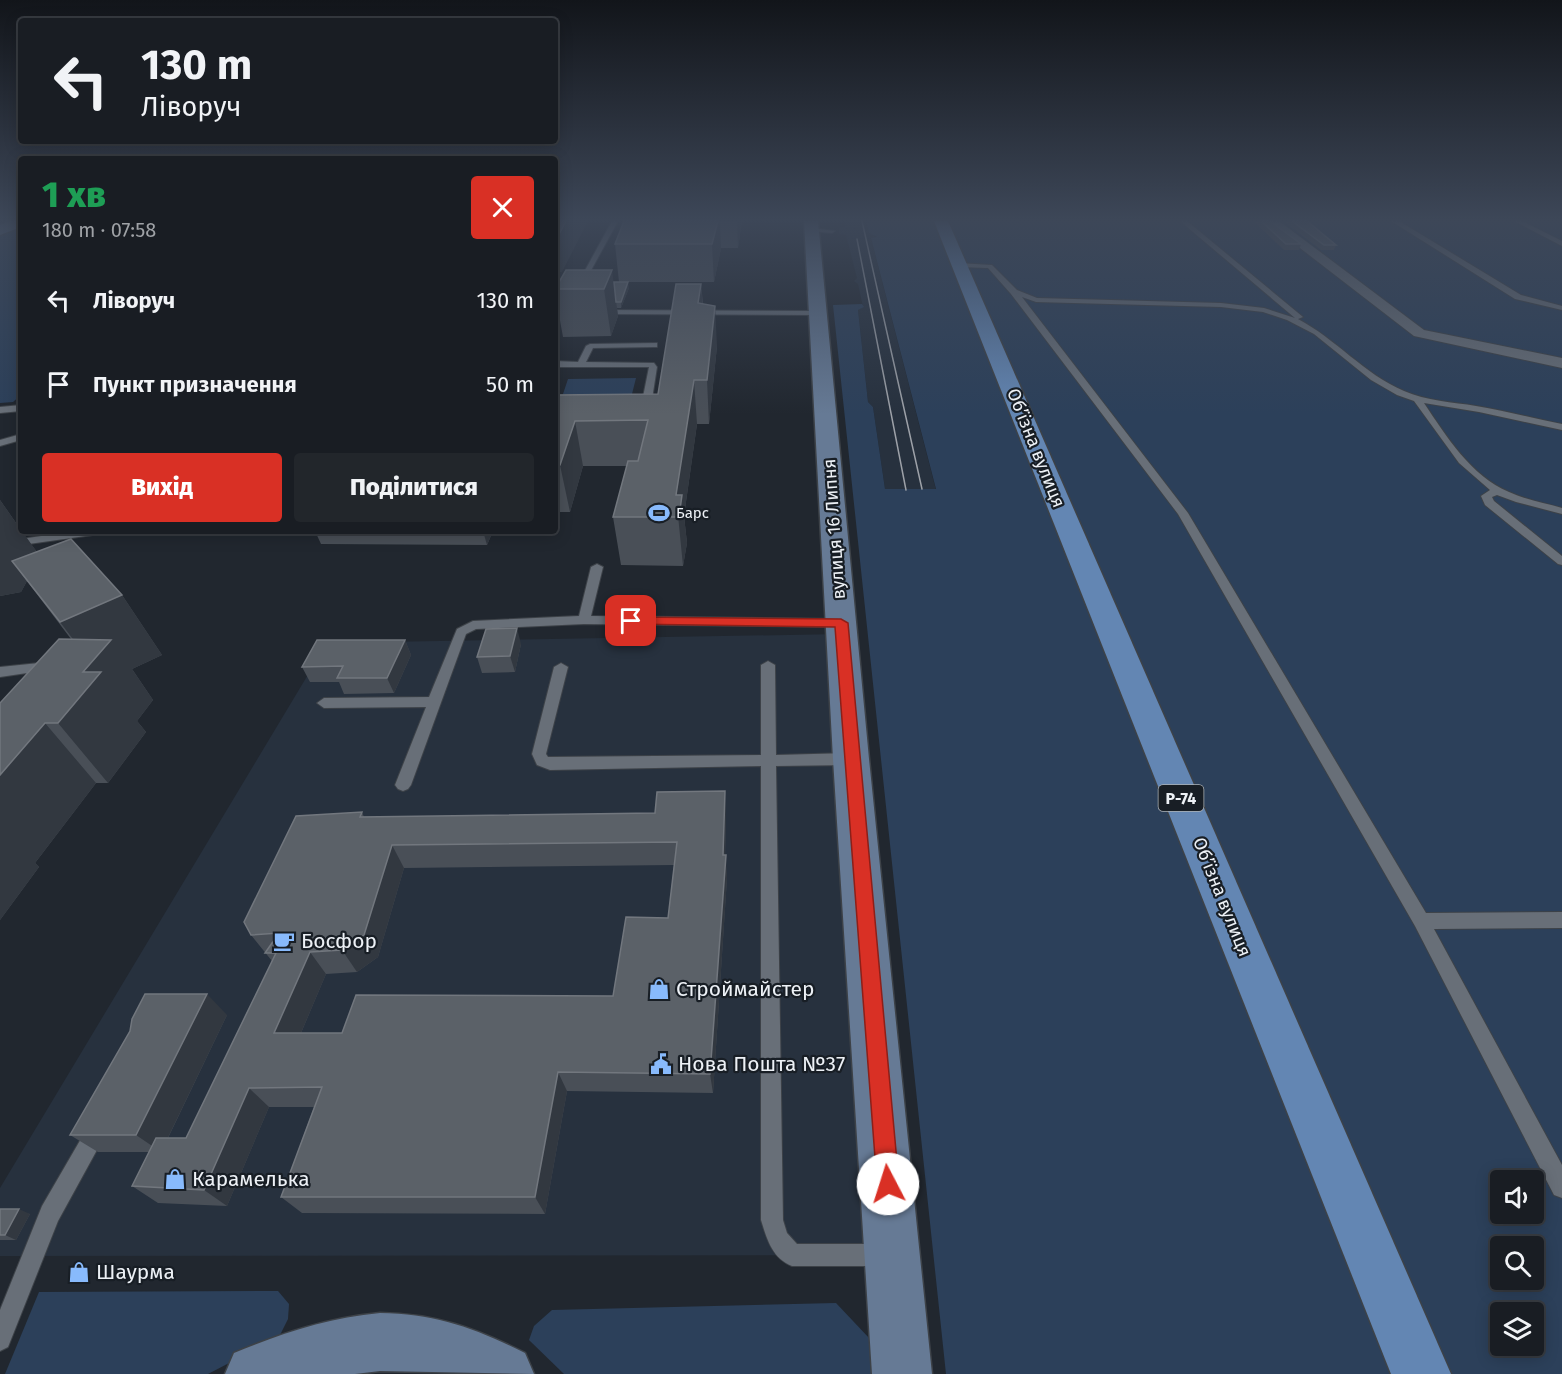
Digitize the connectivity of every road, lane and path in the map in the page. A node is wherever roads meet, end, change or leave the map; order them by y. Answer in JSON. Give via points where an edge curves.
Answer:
{"nodes":[{"id":1,"x":579,"y":285,"type":"edge"},
{"id":2,"x":818,"y":285,"type":"edge"},
{"id":3,"x":966,"y":285,"type":"edge"},
{"id":4,"x":1008,"y":285,"type":"edge"},
{"id":5,"x":1260,"y":285,"type":"edge"},
{"id":6,"x":1356,"y":285,"type":"edge"},
{"id":7,"x":1499,"y":285,"type":"edge"},
{"id":8,"x":575,"y":292,"type":"edge"},
{"id":9,"x":1014,"y":292,"type":"junction"},
{"id":10,"x":1562,"y":308,"type":"edge"},
{"id":11,"x":588,"y":312,"type":"edge"},
{"id":12,"x":818,"y":313,"type":"junction"},
{"id":13,"x":1317,"y":332,"type":"junction"},
{"id":14,"x":654,"y":345,"type":"dead end"},
{"id":15,"x":1562,"y":363,"type":"edge"},
{"id":16,"x":558,"y":364,"type":"edge"},
{"id":17,"x":581,"y":364,"type":"junction"},
{"id":18,"x":1417,"y":399,"type":"junction"},
{"id":19,"x":18,"y":408,"type":"edge"},
{"id":20,"x":0,"y":410,"type":"edge"},
{"id":21,"x":643,"y":423,"type":"edge"},
{"id":22,"x":1562,"y":427,"type":"edge"},
{"id":23,"x":18,"y":438,"type":"edge"},
{"id":24,"x":0,"y":443,"type":"edge"},
{"id":25,"x":1497,"y":491,"type":"junction"},
{"id":26,"x":1562,"y":511,"type":"edge"},
{"id":27,"x":79,"y":534,"type":"edge"},
{"id":28,"x":0,"y":545,"type":"edge"},
{"id":29,"x":1562,"y":562,"type":"edge"},
{"id":30,"x":597,"y":567,"type":"dead end"},
{"id":31,"x":584,"y":620,"type":"junction"},
{"id":32,"x":841,"y":623,"type":"junction"},
{"id":33,"x":768,"y":665,"type":"dead end"},
{"id":34,"x":561,"y":667,"type":"dead end"},
{"id":35,"x":67,"y":668,"type":"edge"},
{"id":36,"x":0,"y":672,"type":"edge"},
{"id":37,"x":434,"y":702,"type":"junction"},
{"id":38,"x":324,"y":703,"type":"dead end"},
{"id":39,"x":851,"y":759,"type":"junction"},
{"id":40,"x":767,"y":760,"type":"junction"},
{"id":41,"x":404,"y":785,"type":"dead end"},
{"id":42,"x":1562,"y":920,"type":"edge"},
{"id":43,"x":1420,"y":921,"type":"junction"},
{"id":44,"x":104,"y":1116,"type":"edge"},
{"id":45,"x":1562,"y":1188,"type":"edge"},
{"id":46,"x":894,"y":1255,"type":"junction"},
{"id":47,"x":0,"y":1339,"type":"edge"},
{"id":48,"x":255,"y":1374,"type":"edge"},
{"id":49,"x":504,"y":1374,"type":"edge"},
{"id":50,"x":902,"y":1374,"type":"edge"},
{"id":51,"x":1421,"y":1374,"type":"edge"}],
"edges":[{"from":1,"to":8,"type":"lane"},
{"from":2,"to":12,"type":"street","name":"вулиця 16 Липня"},
{"from":3,"to":51,"type":"main road","name":"Обʼїзна вулиця","number":"Р-74"},
{"from":4,"to":9,"type":"lane"},
{"from":5,"to":13,"type":"lane"},
{"from":6,"to":15,"type":"street","via":[[1419,333]]},
{"from":7,"to":10,"type":"lane","via":[[1518,297]]},
{"from":9,"to":13,"type":"lane","via":[[1036,300],[1242,307],[1290,318]]},
{"from":9,"to":43,"type":"lane","via":[[1183,513]]},
{"from":11,"to":12,"type":"lane"},
{"from":12,"to":32,"type":"street","name":"вулиця 16 Липня"},
{"from":13,"to":18,"type":"lane","via":[[1374,378]]},
{"from":14,"to":17,"type":"lane","via":[[590,346]]},
{"from":16,"to":17,"type":"lane"},
{"from":17,"to":21,"type":"lane","via":[[651,365]]},
{"from":18,"to":22,"type":"lane"},
{"from":18,"to":25,"type":"lane","via":[[1450,445],[1481,480]]},
{"from":19,"to":20,"type":"lane"},
{"from":23,"to":24,"type":"lane"},
{"from":25,"to":26,"type":"lane"},
{"from":25,"to":29,"type":"lane","via":[[1486,496],[1489,503]]},
{"from":27,"to":28,"type":"lane"},
{"from":30,"to":31,"type":"lane"},
{"from":31,"to":32,"type":"lane"},
{"from":31,"to":37,"type":"lane","via":[[473,625],[461,632]]},
{"from":32,"to":39,"type":"street","name":"вулиця 16 Липня"},
{"from":33,"to":40,"type":"lane"},
{"from":34,"to":40,"type":"lane","via":[[539,754],[542,761],[550,764]]},
{"from":35,"to":36,"type":"lane","via":[[58,665]]},
{"from":37,"to":38,"type":"lane"},
{"from":37,"to":41,"type":"lane"},
{"from":39,"to":40,"type":"lane"},
{"from":39,"to":46,"type":"street","name":"вулиця 16 Липня"},
{"from":40,"to":46,"type":"lane","via":[[772,1220],[778,1239],[792,1255]]},
{"from":42,"to":43,"type":"lane"},
{"from":43,"to":45,"type":"lane"},
{"from":44,"to":47,"type":"lane","via":[[51,1214]]},
{"from":46,"to":50,"type":"street","name":"вулиця 16 Липня"},
{"from":48,"to":49,"type":"street","via":[[335,1346],[380,1341],[423,1343],[464,1354]]}]}
